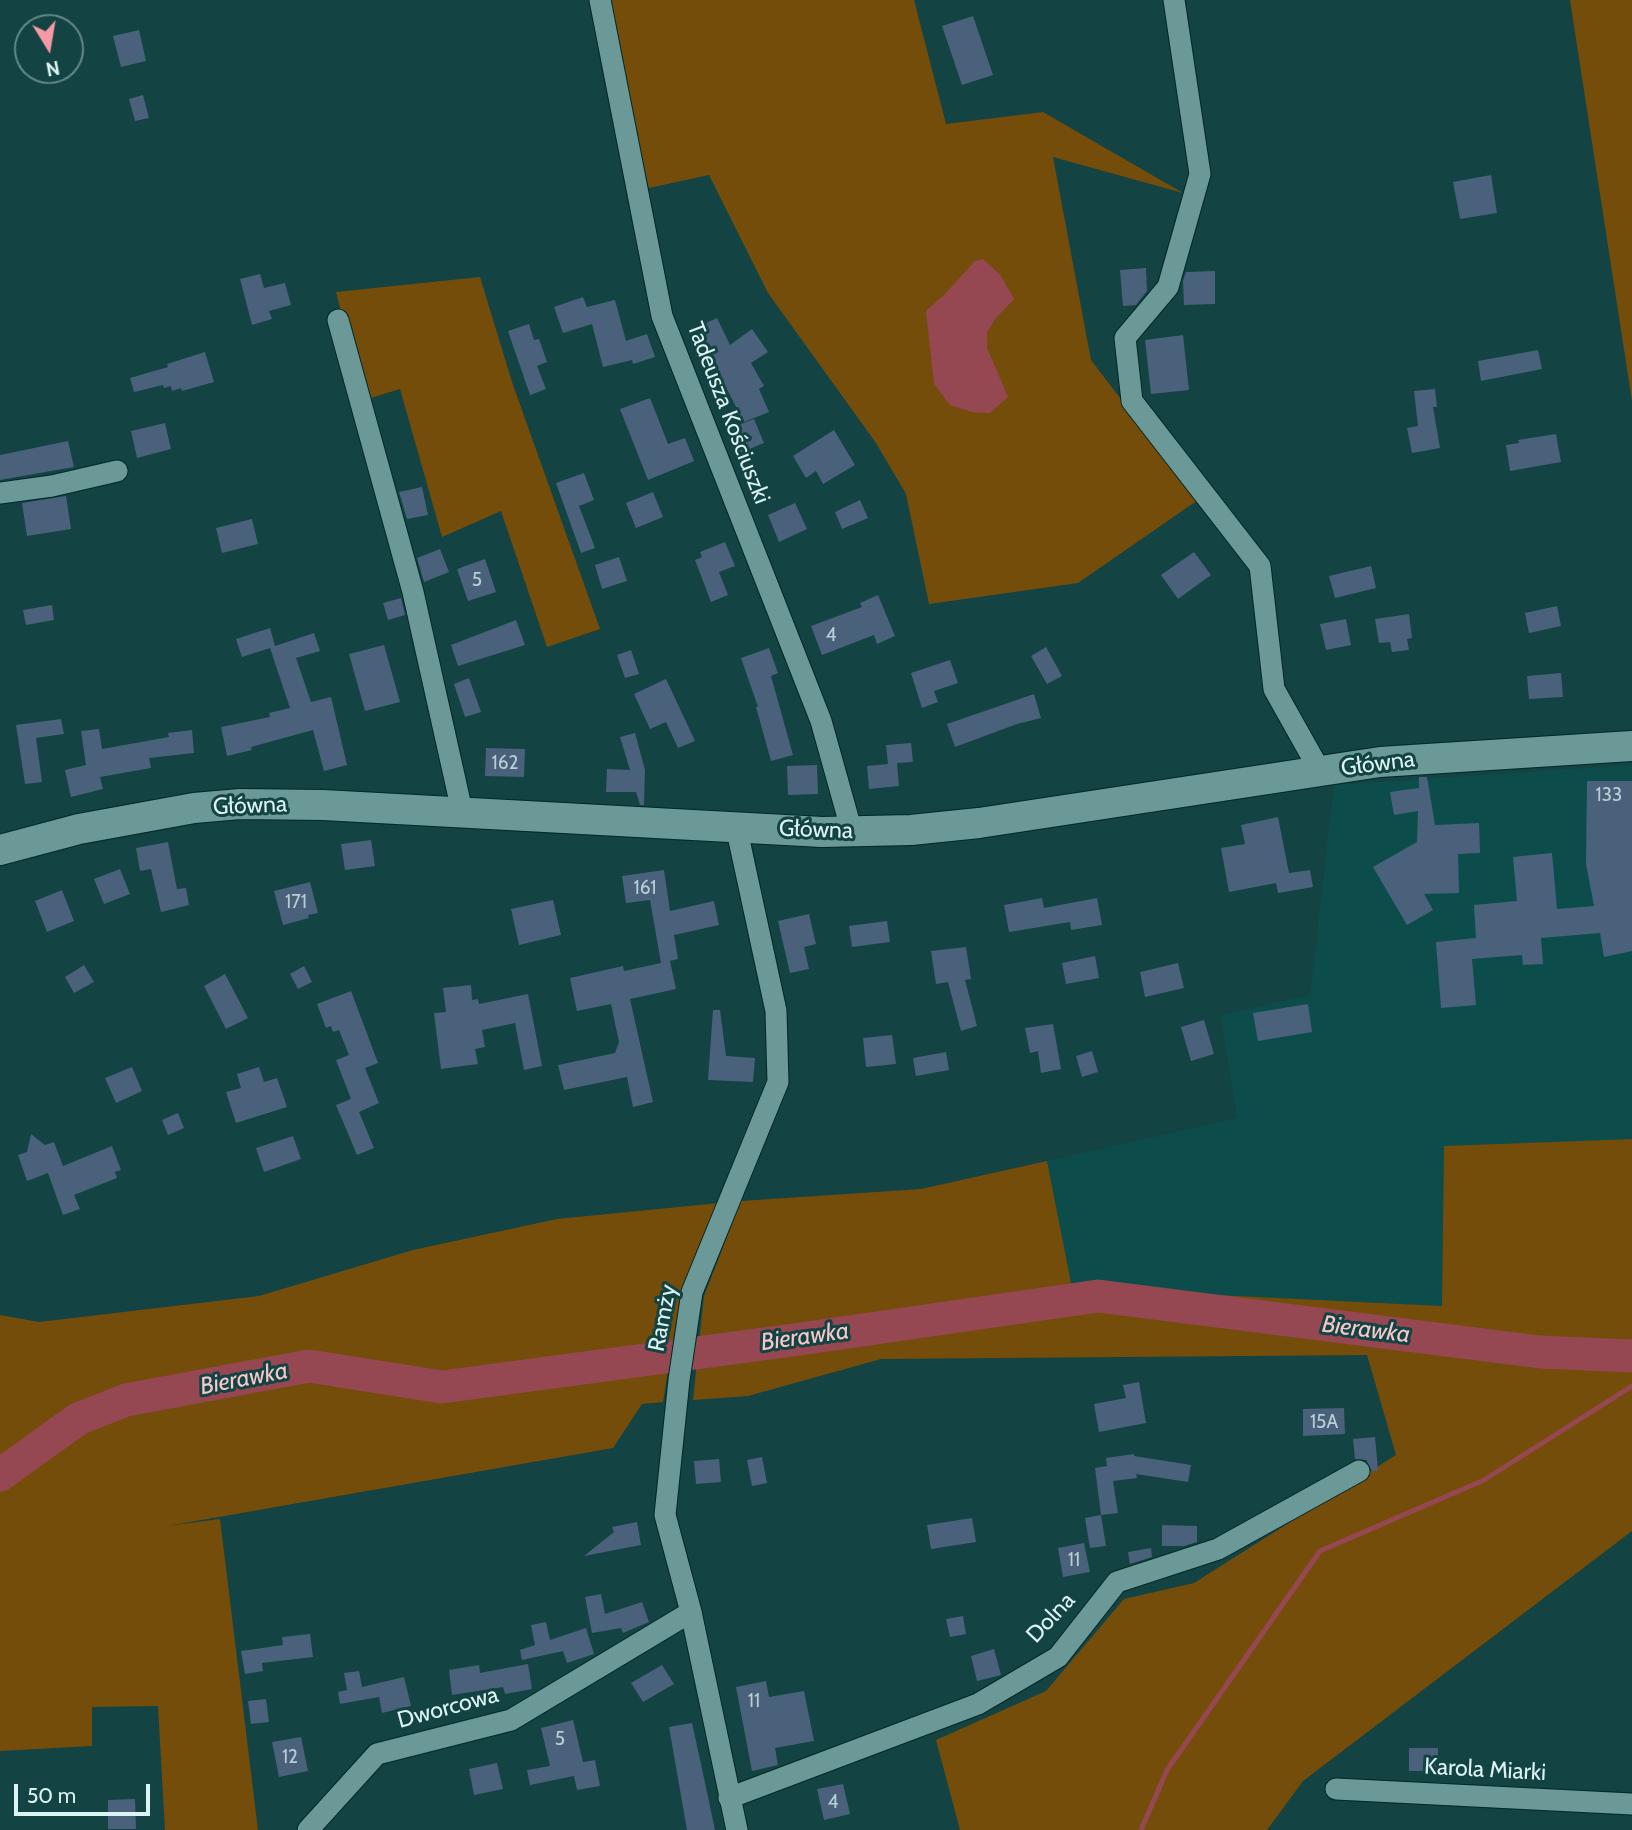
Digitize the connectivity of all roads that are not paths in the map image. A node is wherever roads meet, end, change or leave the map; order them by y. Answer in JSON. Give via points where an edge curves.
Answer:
{"nodes":[{"id":1,"x":600,"y":0,"type":"edge"},
{"id":2,"x":1174,"y":0,"type":"edge"},
{"id":3,"x":338,"y":320,"type":"dead end"},
{"id":4,"x":117,"y":471,"type":"dead end"},
{"id":5,"x":0,"y":493,"type":"edge"},
{"id":6,"x":1632,"y":746,"type":"edge"},
{"id":7,"x":1321,"y":771,"type":"junction"},
{"id":8,"x":463,"y":811,"type":"junction"},
{"id":9,"x":736,"y":826,"type":"junction"},
{"id":10,"x":852,"y":832,"type":"junction"},
{"id":11,"x":0,"y":850,"type":"edge"},
{"id":12,"x":1359,"y":1471,"type":"dead end"},
{"id":13,"x":691,"y":1612,"type":"junction"},
{"id":14,"x":1336,"y":1789,"type":"dead end"},
{"id":15,"x":729,"y":1798,"type":"junction"},
{"id":16,"x":1632,"y":1804,"type":"edge"},
{"id":17,"x":308,"y":1830,"type":"edge"},
{"id":18,"x":737,"y":1830,"type":"edge"}],
"edges":[{"from":1,"to":10,"type":"street","name":"Tadeusza Kościuszki","via":[[662,316],[821,721]]},
{"from":2,"to":7,"type":"street","via":[[1200,174],[1168,287],[1125,338],[1132,401],[1260,566],[1274,689]]},
{"from":3,"to":8,"type":"street","via":[[413,592]]},
{"from":4,"to":5,"type":"street"},
{"from":6,"to":7,"type":"main road","name":"Główna","via":[[1380,762]]},
{"from":7,"to":10,"type":"main road","name":"Główna","via":[[979,823]]},
{"from":8,"to":9,"type":"main road","name":"Główna"},
{"from":8,"to":11,"type":"main road","name":"Główna","via":[[240,804],[79,829]]},
{"from":9,"to":10,"type":"main road","name":"Główna"},
{"from":9,"to":13,"type":"street","name":"Ramży","via":[[776,1012],[778,1082],[692,1292],[664,1515]]},
{"from":12,"to":15,"type":"street","name":"Dolna","via":[[1218,1549],[1117,1582],[1058,1657],[978,1704]]},
{"from":13,"to":15,"type":"street","name":"Ramży"},
{"from":13,"to":17,"type":"street","name":"Dworcowa","via":[[511,1720],[377,1755]]},
{"from":14,"to":16,"type":"street","name":"Karola Miarki"},
{"from":15,"to":18,"type":"street","name":"Ramży"}]}
